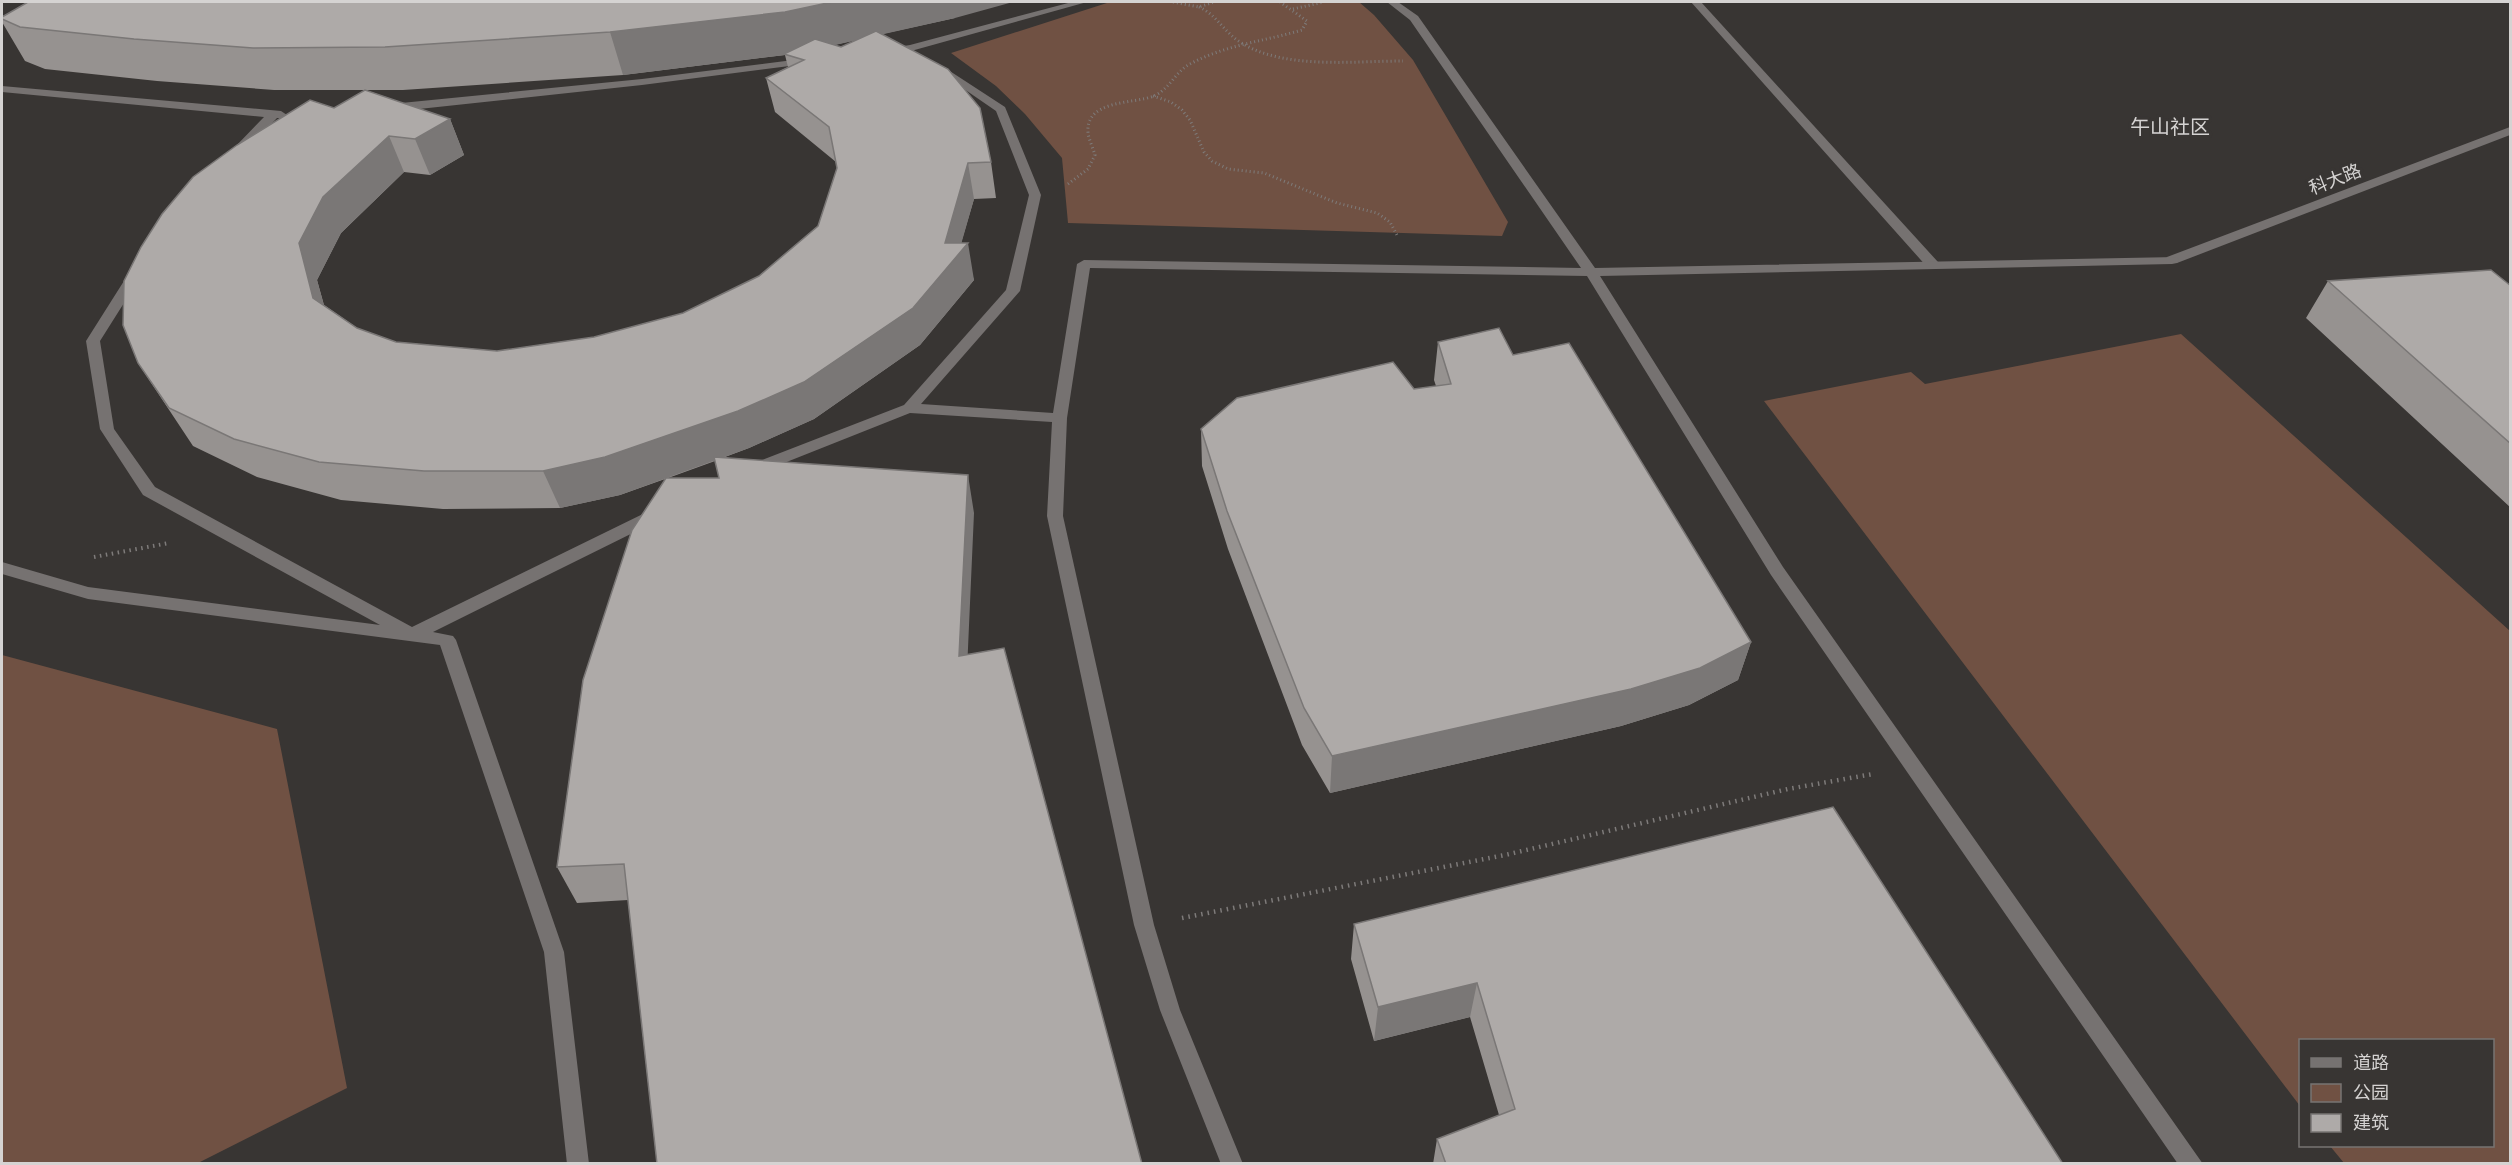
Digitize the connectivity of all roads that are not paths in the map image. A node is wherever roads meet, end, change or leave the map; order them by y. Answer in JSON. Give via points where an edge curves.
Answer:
{"nodes":[{"id":1,"x":1082,"y":2,"type":"edge"},
{"id":2,"x":1392,"y":2,"type":"edge"},
{"id":3,"x":1696,"y":2,"type":"edge"},
{"id":4,"x":911,"y":48,"type":"junction"},
{"id":5,"x":875,"y":52,"type":"edge"},
{"id":6,"x":817,"y":60,"type":"edge"},
{"id":7,"x":2,"y":89,"type":"edge"},
{"id":8,"x":378,"y":109,"type":"edge"},
{"id":9,"x":273,"y":115,"type":"junction"},
{"id":10,"x":296,"y":116,"type":"edge"},
{"id":11,"x":2511,"y":131,"type":"edge"},
{"id":12,"x":226,"y":163,"type":"edge"},
{"id":13,"x":144,"y":261,"type":"edge"},
{"id":14,"x":1933,"y":265,"type":"junction"},
{"id":15,"x":1591,"y":272,"type":"junction"},
{"id":16,"x":909,"y":408,"type":"junction"},
{"id":17,"x":1060,"y":418,"type":"junction"},
{"id":18,"x":739,"y":475,"type":"edge"},
{"id":19,"x":665,"y":510,"type":"edge"},
{"id":20,"x":2,"y":568,"type":"edge"},
{"id":21,"x":412,"y":635,"type":"junction"},
{"id":22,"x":578,"y":1164,"type":"edge"},
{"id":23,"x":1232,"y":1164,"type":"edge"},
{"id":24,"x":2192,"y":1164,"type":"edge"}],
"edges":[{"from":1,"to":4,"type":"street"},
{"from":2,"to":15,"type":"street","via":[[1414,18]]},
{"from":3,"to":14,"type":"street"},
{"from":4,"to":5,"type":"street"},
{"from":4,"to":16,"type":"street","via":[[1001,110],[1035,195],[1013,291]]},
{"from":6,"to":8,"type":"street"},
{"from":7,"to":9,"type":"street"},
{"from":9,"to":10,"type":"street"},
{"from":9,"to":12,"type":"street"},
{"from":11,"to":14,"type":"street","name":"科大路","via":[[2172,260]]},
{"from":13,"to":21,"type":"street","via":[[93,341],[106,429],[149,491]]},
{"from":14,"to":15,"type":"street","name":"科大路"},
{"from":15,"to":17,"type":"street","name":"科大路","via":[[1084,264]]},
{"from":15,"to":24,"type":"street","via":[[1778,572]]},
{"from":16,"to":17,"type":"street"},
{"from":16,"to":18,"type":"street"},
{"from":17,"to":23,"type":"street","via":[[1055,516],[1144,925],[1170,1010]]},
{"from":19,"to":21,"type":"street"},
{"from":20,"to":21,"type":"street","via":[[88,593]]},
{"from":21,"to":22,"type":"street","via":[[447,640],[554,952]]}]}
